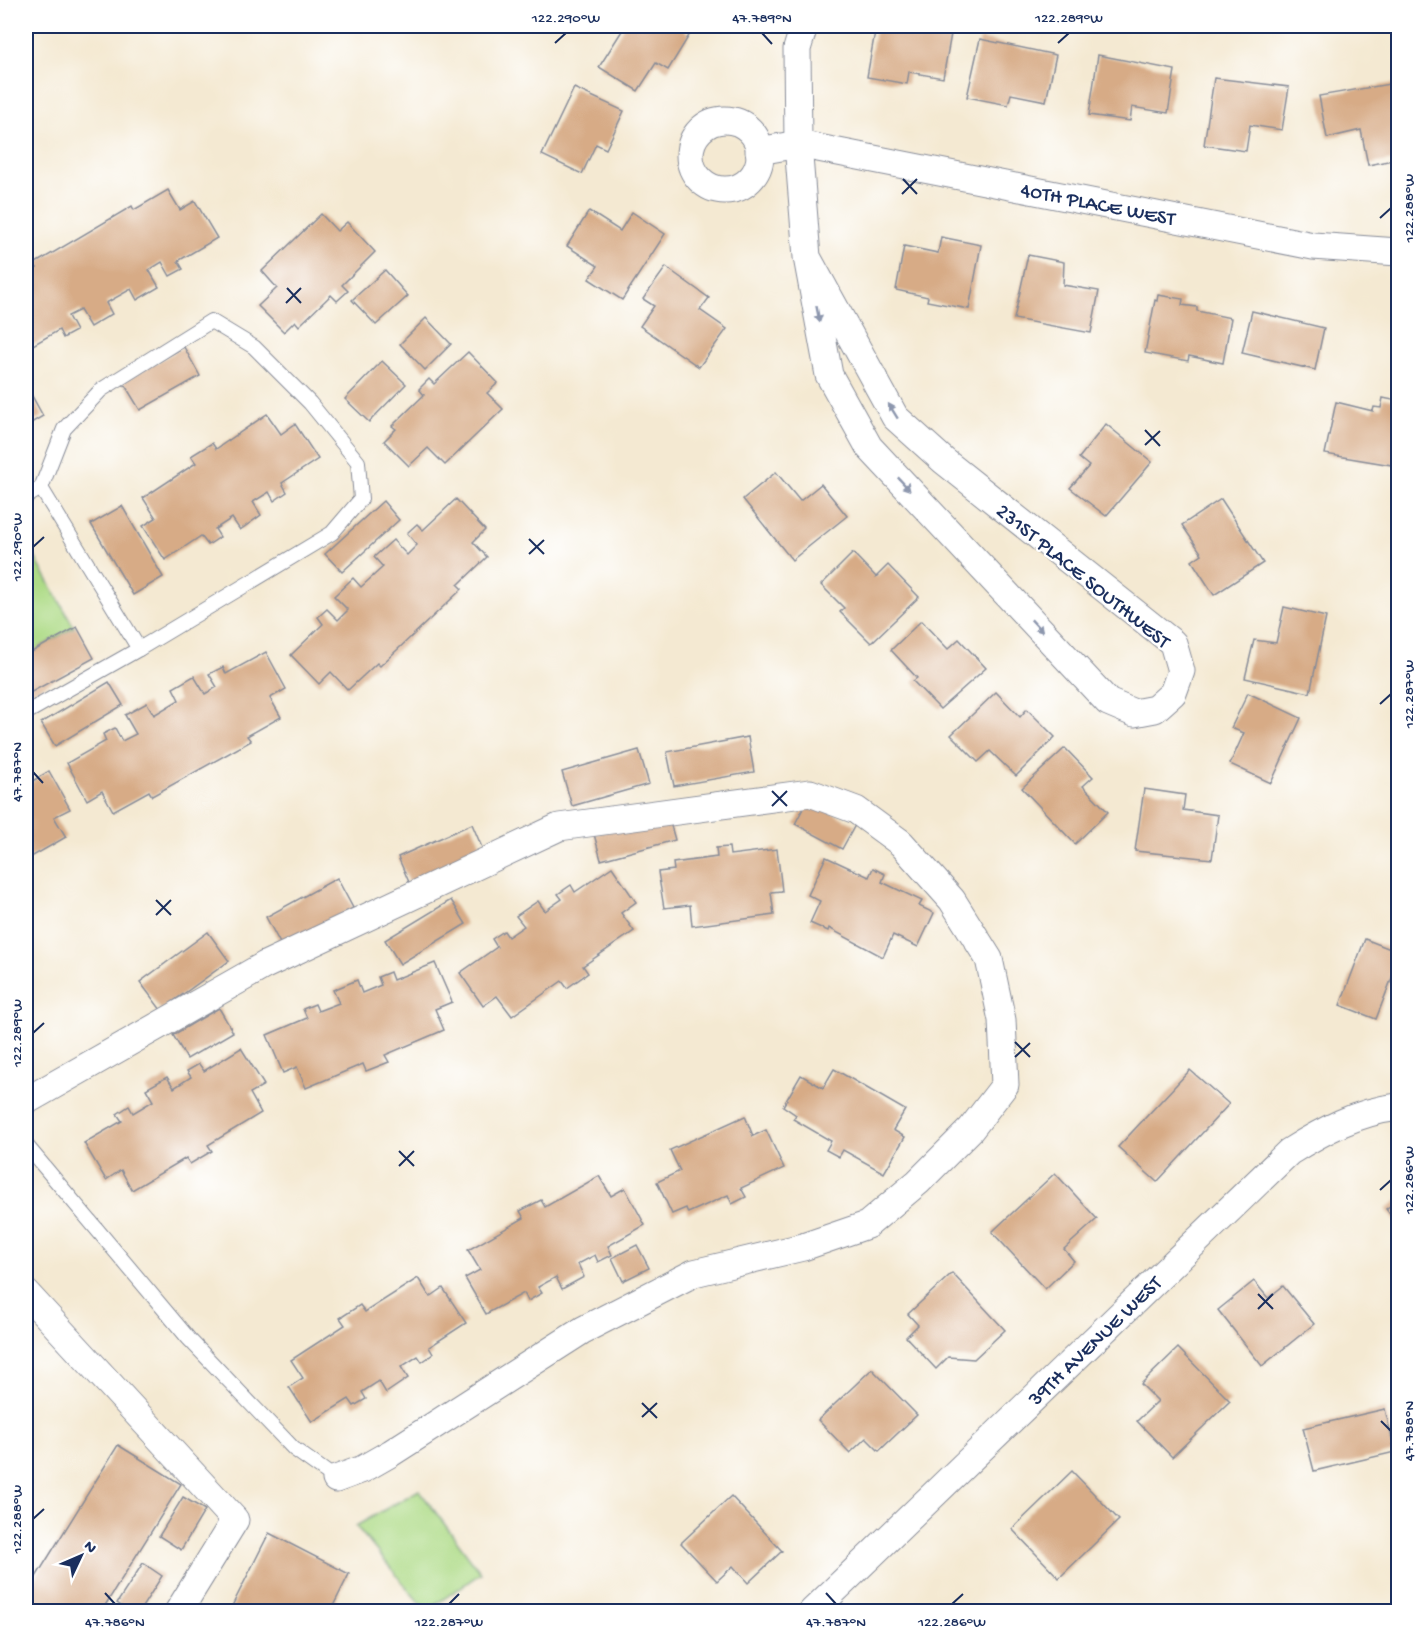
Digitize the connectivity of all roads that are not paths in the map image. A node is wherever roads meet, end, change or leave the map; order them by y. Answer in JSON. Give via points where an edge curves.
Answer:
{"nodes":[{"id":1,"x":804,"y":26,"type":"edge"},
{"id":2,"x":798,"y":144,"type":"junction"},
{"id":3,"x":759,"y":151,"type":"dead end"},
{"id":4,"x":1398,"y":252,"type":"edge"},
{"id":5,"x":807,"y":257,"type":"junction"},
{"id":6,"x":41,"y":488,"type":"junction"},
{"id":7,"x":26,"y":496,"type":"edge"},
{"id":8,"x":139,"y":649,"type":"junction"},
{"id":9,"x":26,"y":713,"type":"edge"},
{"id":10,"x":26,"y":1101,"type":"edge"},
{"id":11,"x":1398,"y":1107,"type":"edge"},
{"id":12,"x":26,"y":1145,"type":"edge"},
{"id":13,"x":26,"y":1293,"type":"edge"},
{"id":14,"x":336,"y":1479,"type":"joint"},
{"id":15,"x":178,"y":1611,"type":"edge"},
{"id":16,"x":812,"y":1611,"type":"edge"}],
"edges":[{"from":1,"to":2,"type":"street","name":"231ST PLACE SOUTHWEST","via":[[798,49]]},
{"from":2,"to":3,"type":"street"},
{"from":2,"to":4,"type":"street","name":"40TH PLACE WEST","via":[[1313,246]]},
{"from":2,"to":5,"type":"street","name":"231ST PLACE SOUTHWEST"},
{"from":5,"to":5,"type":"street","name":"231ST PLACE SOUTHWEST","one_way":true,"via":[[829,375],[869,447],[1108,702],[1134,713],[1155,709],[1173,693],[1181,671],[1173,643],[953,469],[895,417]]},
{"from":6,"to":7,"type":"lane"},
{"from":6,"to":8,"type":"lane"},
{"from":6,"to":8,"type":"lane","via":[[64,429],[101,390],[211,321],[254,347],[310,404],[358,462],[361,499],[332,533]]},
{"from":8,"to":9,"type":"lane"},
{"from":10,"to":14,"type":"street","via":[[265,965],[560,827],[810,793],[856,810],[901,843],[952,900],[989,959],[1002,1020],[1005,1085],[971,1129],[918,1182],[867,1225],[803,1247],[694,1273],[583,1330],[391,1453]]},
{"from":11,"to":16,"type":"street","name":"39TH AVENUE WEST","via":[[1374,1110],[1326,1128],[1289,1152]]},
{"from":12,"to":14,"type":"lane","via":[[189,1339],[294,1449]]},
{"from":13,"to":15,"type":"street","via":[[236,1520]]}]}
